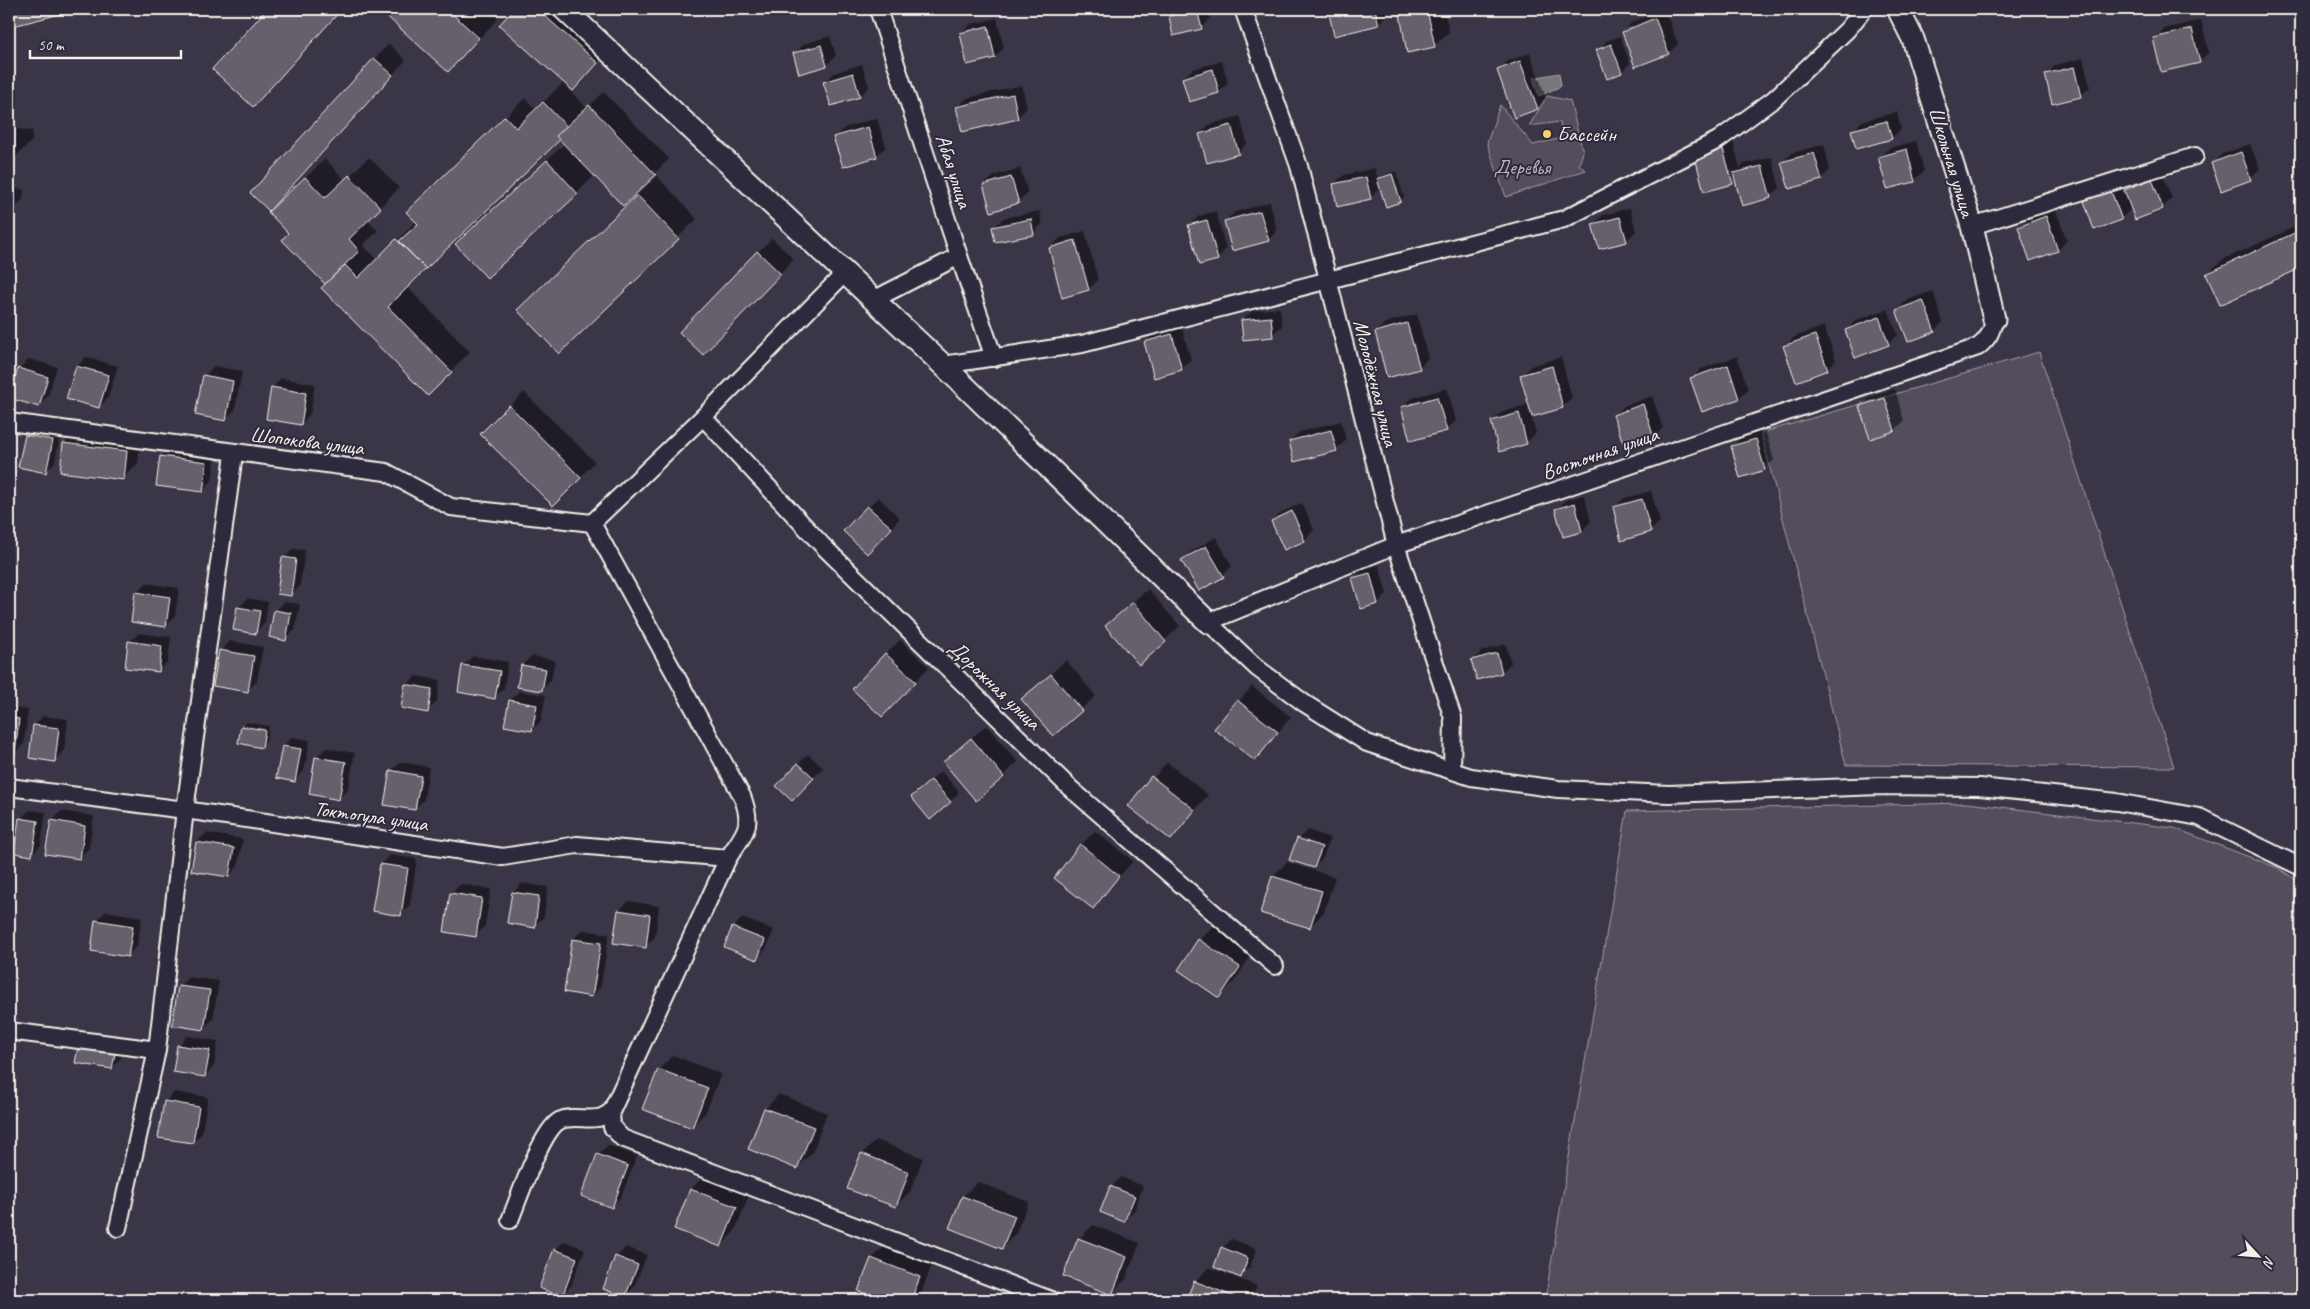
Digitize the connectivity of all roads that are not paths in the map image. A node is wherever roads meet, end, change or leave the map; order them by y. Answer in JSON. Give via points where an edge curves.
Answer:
{"nodes":[{"id":1,"x":564,"y":9,"type":"edge"},
{"id":2,"x":878,"y":9,"type":"edge"},
{"id":3,"x":1243,"y":9,"type":"edge"},
{"id":4,"x":1864,"y":9,"type":"edge"},
{"id":5,"x":1898,"y":9,"type":"edge"},
{"id":6,"x":2195,"y":156,"type":"dead end"},
{"id":7,"x":1972,"y":226,"type":"junction"},
{"id":8,"x":959,"y":256,"type":"junction"},
{"id":9,"x":845,"y":273,"type":"junction"},
{"id":10,"x":1328,"y":278,"type":"junction"},
{"id":11,"x":873,"y":300,"type":"junction"},
{"id":12,"x":1994,"y":319,"type":"joint"},
{"id":13,"x":994,"y":358,"type":"junction"},
{"id":14,"x":943,"y":365,"type":"junction"},
{"id":15,"x":703,"y":417,"type":"junction"},
{"id":16,"x":9,"y":422,"type":"edge"},
{"id":17,"x":234,"y":454,"type":"junction"},
{"id":18,"x":592,"y":523,"type":"junction"},
{"id":19,"x":1396,"y":546,"type":"junction"},
{"id":20,"x":1208,"y":622,"type":"junction"},
{"id":21,"x":1452,"y":771,"type":"junction"},
{"id":22,"x":9,"y":788,"type":"edge"},
{"id":23,"x":185,"y":810,"type":"junction"},
{"id":24,"x":728,"y":858,"type":"junction"},
{"id":25,"x":2301,"y":867,"type":"edge"},
{"id":26,"x":1274,"y":966,"type":"dead end"},
{"id":27,"x":9,"y":1031,"type":"edge"},
{"id":28,"x":157,"y":1050,"type":"junction"},
{"id":29,"x":611,"y":1112,"type":"junction"},
{"id":30,"x":510,"y":1220,"type":"dead end"},
{"id":31,"x":118,"y":1228,"type":"dead end"},
{"id":32,"x":1051,"y":1300,"type":"edge"}],
"edges":[{"from":1,"to":9,"type":"street"},
{"from":2,"to":8,"type":"street","name":"Абая улица"},
{"from":3,"to":10,"type":"street","name":"Молодёжная улица","via":[[1299,166]]},
{"from":4,"to":10,"type":"street","via":[[1847,30],[1774,98],[1718,140],[1564,219]]},
{"from":5,"to":7,"type":"street","name":"Школьная улица","via":[[1913,39]]},
{"from":6,"to":7,"type":"street"},
{"from":7,"to":12,"type":"street","name":"Школьная улица"},
{"from":8,"to":11,"type":"street"},
{"from":8,"to":13,"type":"street","name":"Абая улица"},
{"from":9,"to":11,"type":"street"},
{"from":9,"to":15,"type":"street"},
{"from":10,"to":13,"type":"street","via":[[1082,344]]},
{"from":10,"to":19,"type":"street","name":"Молодёжная улица"},
{"from":11,"to":14,"type":"street"},
{"from":12,"to":19,"type":"street","name":"Восточная улица","via":[[1988,339],[1978,347]]},
{"from":13,"to":14,"type":"street"},
{"from":14,"to":20,"type":"street"},
{"from":15,"to":18,"type":"street"},
{"from":15,"to":26,"type":"street","name":"Дорожная улица","via":[[823,546],[1070,788]]},
{"from":16,"to":17,"type":"street","name":"Шопокова улица"},
{"from":17,"to":18,"type":"street","name":"Шопокова улица","via":[[386,472],[451,507]]},
{"from":17,"to":23,"type":"street"},
{"from":18,"to":24,"type":"street","via":[[742,796],[749,814],[744,833]]},
{"from":19,"to":20,"type":"street","name":"Восточная улица"},
{"from":19,"to":21,"type":"street","name":"Молодёжная улица","via":[[1453,718]]},
{"from":20,"to":21,"type":"street","via":[[1264,674],[1366,743]]},
{"from":21,"to":25,"type":"street","via":[[1470,777],[1558,789],[1669,794],[1880,786],[1980,787],[2097,800],[2199,817]]},
{"from":22,"to":23,"type":"street","name":"Токтогула улица"},
{"from":23,"to":24,"type":"street","name":"Токтогула улица","via":[[503,857],[577,845]]},
{"from":23,"to":28,"type":"street"},
{"from":24,"to":29,"type":"street"},
{"from":27,"to":28,"type":"street"},
{"from":28,"to":31,"type":"street"},
{"from":29,"to":30,"type":"street","via":[[598,1118],[560,1120],[550,1128]]},
{"from":29,"to":32,"type":"street","via":[[612,1127],[622,1138]]}]}
